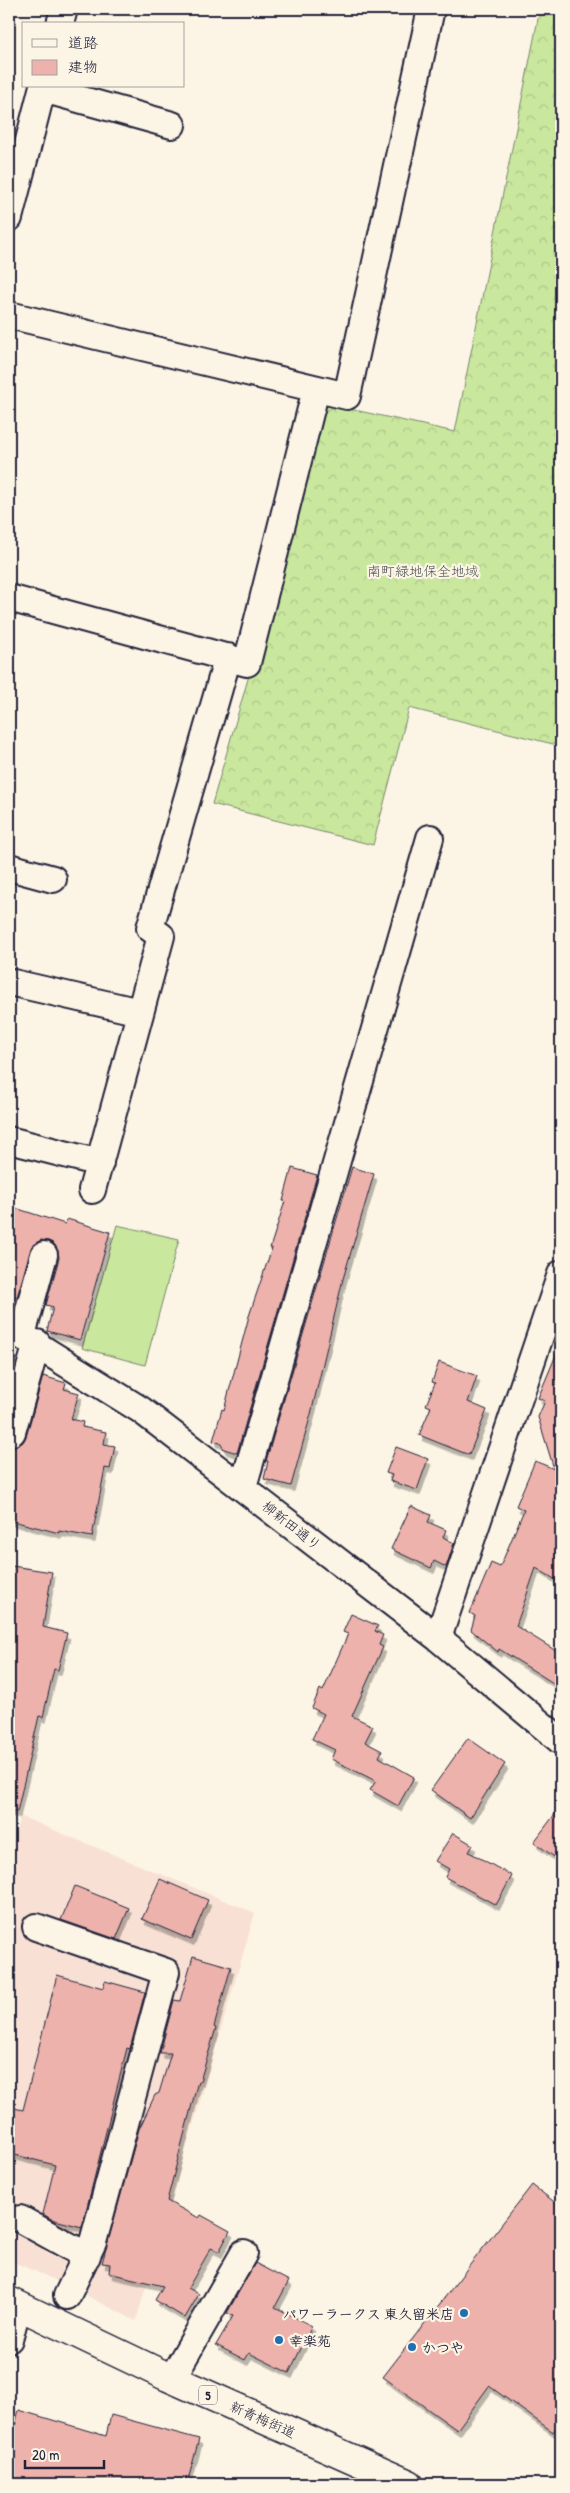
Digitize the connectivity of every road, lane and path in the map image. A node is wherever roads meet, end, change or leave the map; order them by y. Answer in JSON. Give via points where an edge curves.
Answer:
{"nodes":[{"id":1,"x":64,"y":9,"type":"edge"},
{"id":2,"x":431,"y":9,"type":"edge"},
{"id":3,"x":61,"y":22,"type":"edge"},
{"id":4,"x":43,"y":88,"type":"edge"},
{"id":5,"x":172,"y":125,"type":"dead end"},
{"id":6,"x":9,"y":218,"type":"edge"},
{"id":7,"x":9,"y":316,"type":"edge"},
{"id":8,"x":316,"y":389,"type":"junction"},
{"id":9,"x":9,"y":598,"type":"edge"},
{"id":10,"x":228,"y":657,"type":"junction"},
{"id":11,"x":430,"y":838,"type":"dead end"},
{"id":12,"x":9,"y":867,"type":"edge"},
{"id":13,"x":53,"y":879,"type":"dead end"},
{"id":14,"x":9,"y":982,"type":"edge"},
{"id":15,"x":140,"y":1012,"type":"junction"},
{"id":16,"x":9,"y":1140,"type":"edge"},
{"id":17,"x":100,"y":1162,"type":"junction"},
{"id":18,"x":92,"y":1190,"type":"dead end"},
{"id":19,"x":44,"y":1255,"type":"dead end"},
{"id":20,"x":561,"y":1274,"type":"edge"},
{"id":21,"x":22,"y":1335,"type":"edge"},
{"id":22,"x":9,"y":1431,"type":"edge"},
{"id":23,"x":243,"y":1487,"type":"junction"},
{"id":24,"x":438,"y":1638,"type":"junction"},
{"id":25,"x":561,"y":1741,"type":"edge"},
{"id":26,"x":36,"y":1927,"type":"dead end"},
{"id":27,"x":20,"y":2219,"type":"dead end"},
{"id":28,"x":244,"y":2253,"type":"dead end"},
{"id":29,"x":87,"y":2256,"type":"junction"},
{"id":30,"x":67,"y":2296,"type":"dead end"},
{"id":31,"x":14,"y":2304,"type":"edge"},
{"id":32,"x":9,"y":2339,"type":"edge"},
{"id":33,"x":172,"y":2378,"type":"junction"},
{"id":34,"x":410,"y":2484,"type":"edge"}],
"edges":[{"from":1,"to":3,"type":"street"},
{"from":2,"to":8,"type":"street","via":[[347,396]]},
{"from":4,"to":5,"type":"street"},
{"from":4,"to":6,"type":"street"},
{"from":7,"to":8,"type":"street"},
{"from":8,"to":10,"type":"street","via":[[247,663]]},
{"from":9,"to":10,"type":"street"},
{"from":10,"to":15,"type":"street","via":[[150,928],[161,936]]},
{"from":11,"to":23,"type":"street"},
{"from":12,"to":13,"type":"street"},
{"from":14,"to":15,"type":"street"},
{"from":15,"to":17,"type":"street"},
{"from":16,"to":17,"type":"street"},
{"from":17,"to":18,"type":"street"},
{"from":19,"to":21,"type":"street"},
{"from":20,"to":24,"type":"street"},
{"from":21,"to":22,"type":"street","via":[[12,1432]]},
{"from":21,"to":23,"type":"street","name":"柳新田通り","via":[[141,1410]]},
{"from":23,"to":24,"type":"street","name":"柳新田通り"},
{"from":24,"to":25,"type":"street","name":"柳新田通り"},
{"from":26,"to":29,"type":"street","via":[[166,1972]]},
{"from":27,"to":29,"type":"street"},
{"from":28,"to":33,"type":"street"},
{"from":29,"to":30,"type":"street"},
{"from":31,"to":32,"type":"street"},
{"from":31,"to":33,"type":"main road","name":"新青梅街道","number":"5"},
{"from":33,"to":34,"type":"main road","name":"新青梅街道","number":"5"}]}
